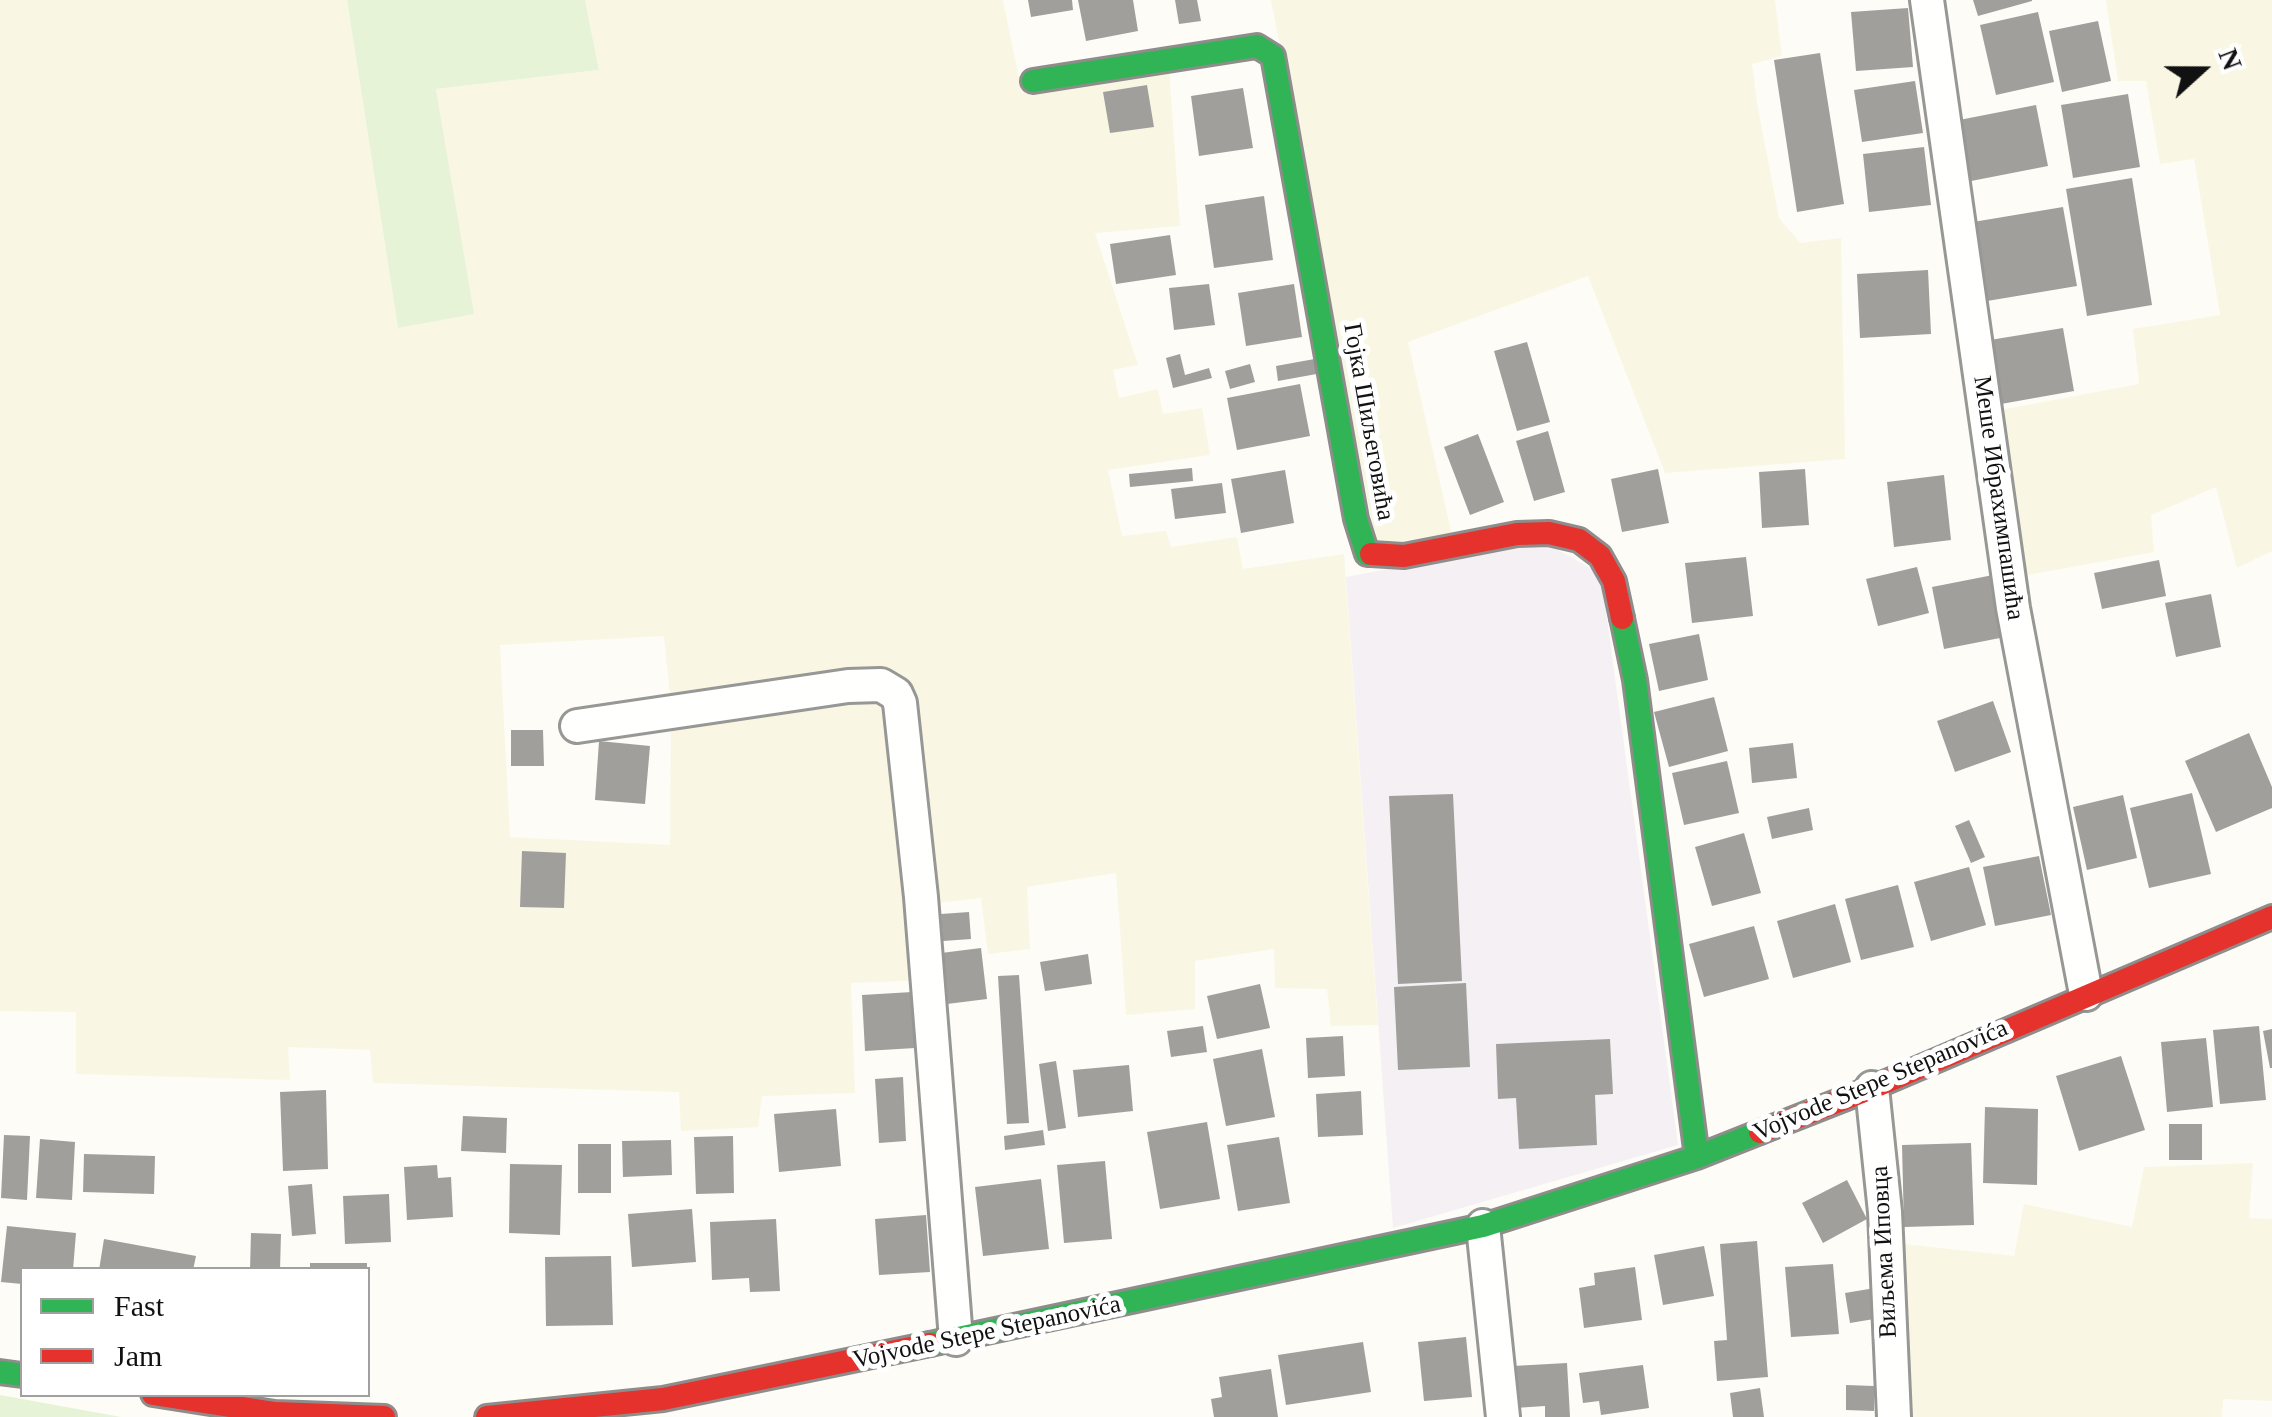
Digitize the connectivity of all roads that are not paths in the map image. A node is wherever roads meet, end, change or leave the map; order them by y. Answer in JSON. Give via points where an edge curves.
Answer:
{"nodes":[{"id":1,"x":1927,"y":0,"type":"edge"},
{"id":2,"x":1033,"y":81,"type":"dead end"},
{"id":3,"x":576,"y":726,"type":"dead end"},
{"id":4,"x":2272,"y":917,"type":"edge"},
{"id":5,"x":2086,"y":994,"type":"junction"},
{"id":6,"x":1872,"y":1088,"type":"junction"},
{"id":7,"x":1698,"y":1157,"type":"junction"},
{"id":8,"x":1483,"y":1226,"type":"junction"},
{"id":9,"x":956,"y":1339,"type":"junction"},
{"id":10,"x":171,"y":1397,"type":"edge"},
{"id":11,"x":384,"y":1417,"type":"edge"},
{"id":12,"x":487,"y":1417,"type":"edge"},
{"id":13,"x":1503,"y":1417,"type":"edge"},
{"id":14,"x":1894,"y":1417,"type":"edge"}],
"edges":[{"from":1,"to":5,"type":"street","name":"Меше Ибрахимпашића","via":[[2013,608]]},
{"from":2,"to":7,"type":"main road","name":"Гојка Шиљеговића","via":[[1258,46],[1266,50],[1278,71],[1367,554],[1404,556],[1548,534],[1578,540],[1600,556],[1614,581],[1634,680]]},
{"from":3,"to":9,"type":"street","via":[[848,686],[880,684],[896,694],[921,897]]},
{"from":4,"to":5,"type":"main road","name":"Vojvode Stepe Stepanovića"},
{"from":5,"to":6,"type":"main road","name":"Vojvode Stepe Stepanovića"},
{"from":6,"to":7,"type":"main road","name":"Vojvode Stepe Stepanovića"},
{"from":6,"to":14,"type":"street","name":"Виљема Иповца"},
{"from":7,"to":8,"type":"main road","name":"Vojvode Stepe Stepanovića"},
{"from":8,"to":9,"type":"main road","name":"Vojvode Stepe Stepanovića"},
{"from":8,"to":13,"type":"street"},
{"from":9,"to":12,"type":"main road","name":"Vojvode Stepe Stepanovića","via":[[663,1399]]},
{"from":10,"to":11,"type":"main road","via":[[275,1413]]}]}
